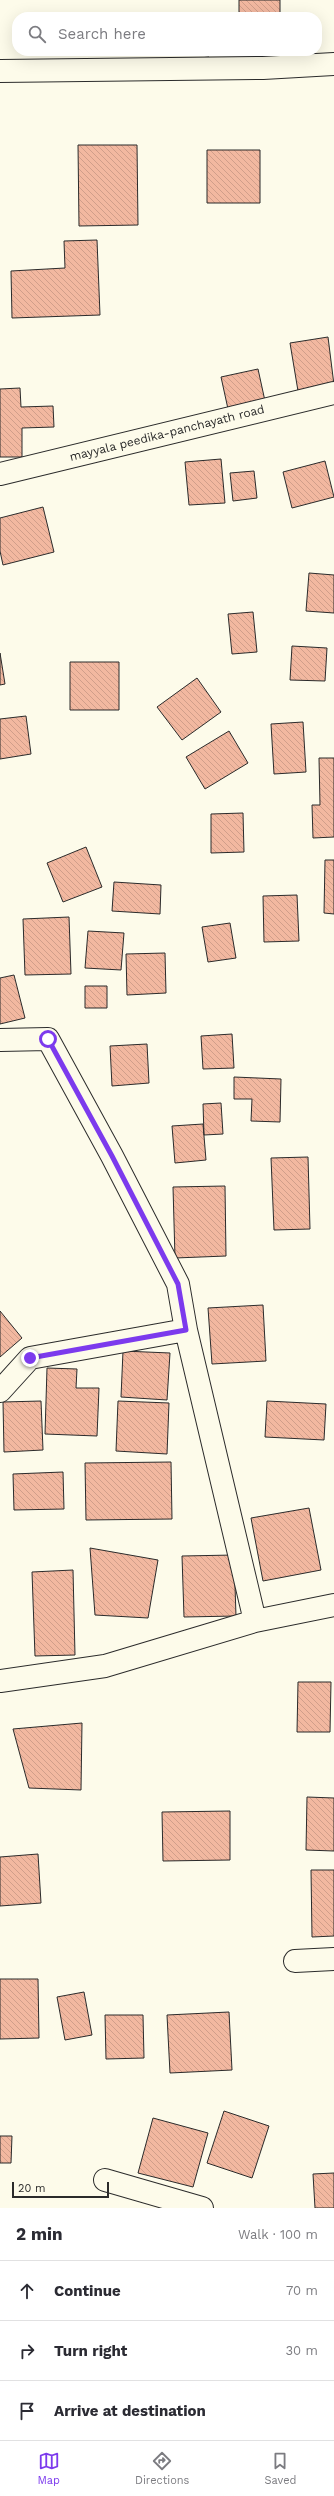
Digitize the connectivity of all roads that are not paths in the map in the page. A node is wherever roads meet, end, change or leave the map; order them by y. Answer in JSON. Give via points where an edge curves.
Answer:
{"nodes":[{"id":1,"x":334,"y":64,"type":"edge"},
{"id":2,"x":0,"y":71,"type":"edge"},
{"id":3,"x":334,"y":393,"type":"edge"},
{"id":4,"x":0,"y":474,"type":"edge"},
{"id":5,"x":0,"y":1040,"type":"edge"},
{"id":6,"x":186,"y":1330,"type":"junction"},
{"id":7,"x":0,"y":1391,"type":"edge"},
{"id":8,"x":334,"y":1605,"type":"edge"},
{"id":9,"x":255,"y":1621,"type":"junction"},
{"id":10,"x":0,"y":1681,"type":"edge"},
{"id":11,"x":334,"y":1959,"type":"edge"},
{"id":12,"x":294,"y":1961,"type":"dead end"},
{"id":13,"x":105,"y":2180,"type":"dead end"},
{"id":14,"x":202,"y":2208,"type":"edge"}],
"edges":[{"from":1,"to":2,"type":"street","via":[[263,68]]},
{"from":3,"to":4,"type":"street","name":"mayyala peedika-panchayath road"},
{"from":5,"to":6,"type":"street","via":[[48,1039],[178,1284]]},
{"from":6,"to":7,"type":"street","via":[[30,1358]]},
{"from":6,"to":9,"type":"street"},
{"from":8,"to":9,"type":"street"},
{"from":9,"to":10,"type":"street","via":[[105,1666]]},
{"from":11,"to":12,"type":"street"},
{"from":13,"to":14,"type":"street"}]}
